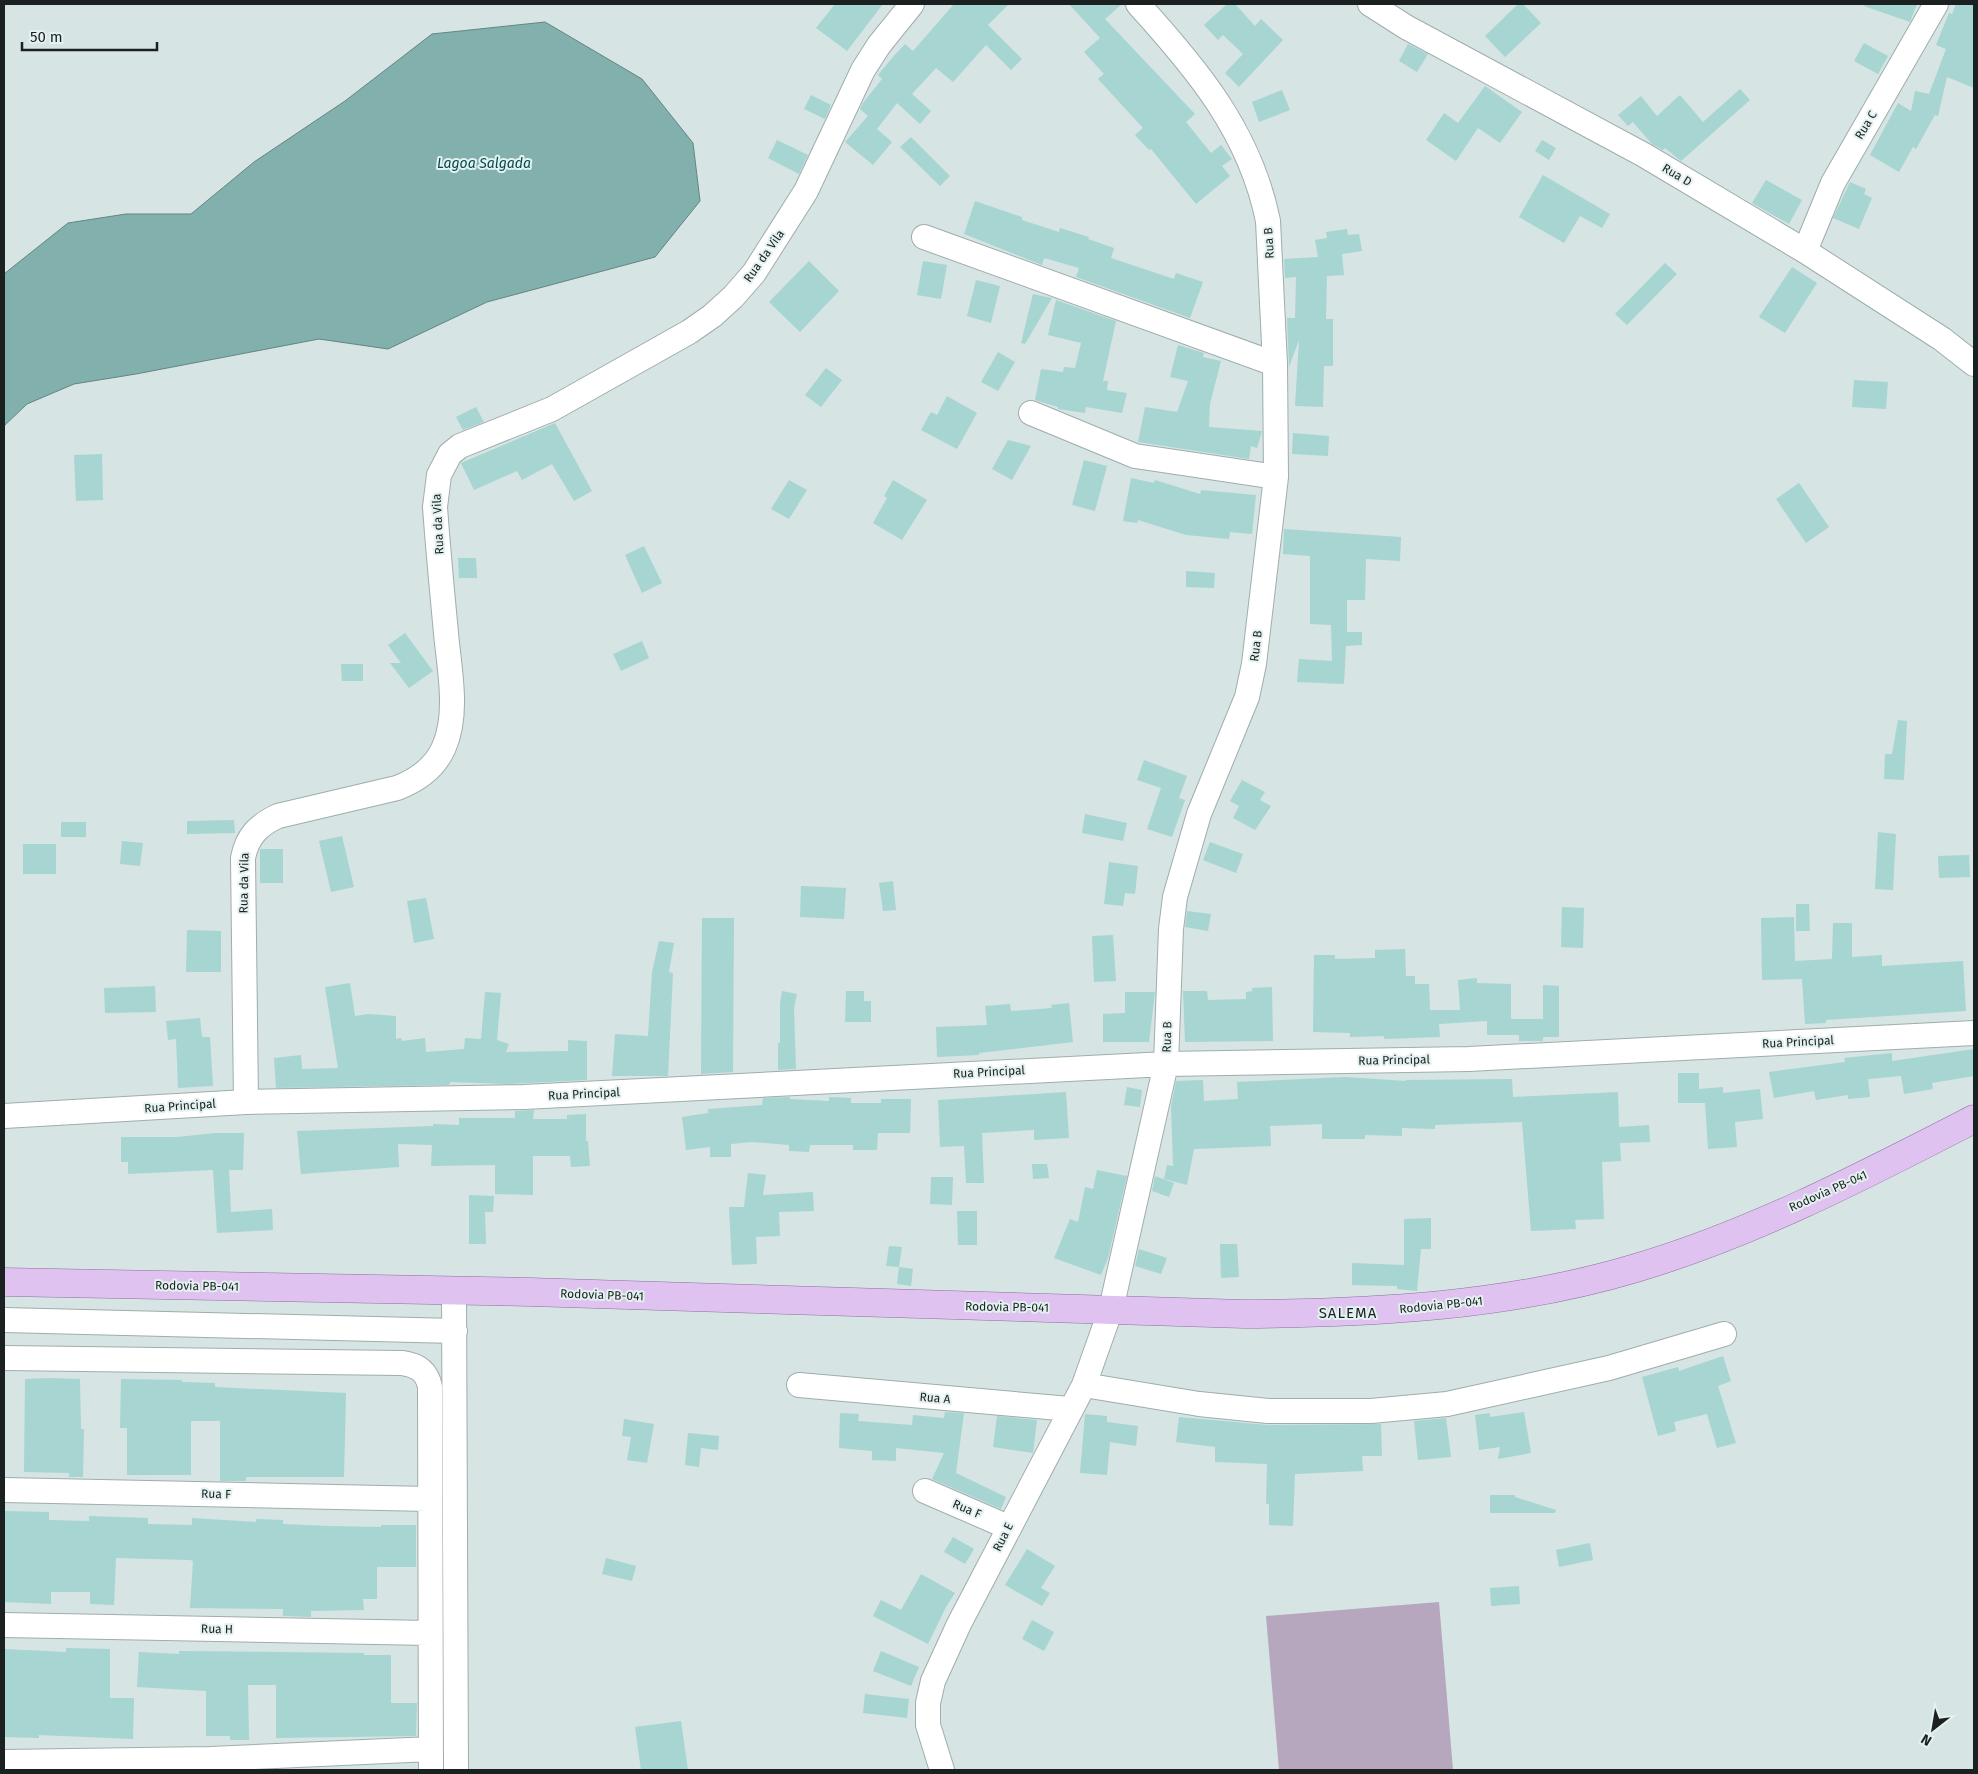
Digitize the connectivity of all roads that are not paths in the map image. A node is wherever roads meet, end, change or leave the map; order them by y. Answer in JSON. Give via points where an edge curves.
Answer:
{"nodes":[{"id":1,"x":912,"y":4,"type":"edge"},
{"id":2,"x":1138,"y":4,"type":"edge"},
{"id":3,"x":1370,"y":4,"type":"edge"},
{"id":4,"x":1936,"y":4,"type":"edge"},
{"id":5,"x":924,"y":237,"type":"dead end"},
{"id":6,"x":1805,"y":251,"type":"junction"},
{"id":7,"x":1275,"y":364,"type":"junction"},
{"id":8,"x":1974,"y":364,"type":"edge"},
{"id":9,"x":1031,"y":413,"type":"dead end"},
{"id":10,"x":1276,"y":476,"type":"junction"},
{"id":11,"x":1974,"y":1034,"type":"edge"},
{"id":12,"x":1166,"y":1064,"type":"junction"},
{"id":13,"x":246,"y":1102,"type":"junction"},
{"id":14,"x":4,"y":1116,"type":"edge"},
{"id":15,"x":1974,"y":1119,"type":"edge"},
{"id":16,"x":4,"y":1282,"type":"edge"},
{"id":17,"x":454,"y":1292,"type":"junction"},
{"id":18,"x":1111,"y":1310,"type":"junction"},
{"id":19,"x":4,"y":1320,"type":"edge"},
{"id":20,"x":455,"y":1331,"type":"junction"},
{"id":21,"x":1724,"y":1334,"type":"dead end"},
{"id":22,"x":4,"y":1358,"type":"edge"},
{"id":23,"x":799,"y":1385,"type":"dead end"},
{"id":24,"x":1084,"y":1385,"type":"junction"},
{"id":25,"x":1070,"y":1409,"type":"junction"},
{"id":26,"x":4,"y":1490,"type":"edge"},
{"id":27,"x":925,"y":1491,"type":"dead end"},
{"id":28,"x":429,"y":1499,"type":"junction"},
{"id":29,"x":1008,"y":1527,"type":"junction"},
{"id":30,"x":4,"y":1625,"type":"edge"},
{"id":31,"x":430,"y":1634,"type":"junction"},
{"id":32,"x":431,"y":1759,"type":"edge"},
{"id":33,"x":4,"y":1762,"type":"edge"},
{"id":34,"x":456,"y":1770,"type":"edge"},
{"id":35,"x":942,"y":1770,"type":"edge"}],
"edges":[{"from":1,"to":13,"type":"street","name":"Rua da Vila","via":[[879,45],[864,70],[806,191],[754,273],[733,297],[689,332],[552,408],[460,446],[444,464],[434,507],[450,685],[451,715],[445,746],[426,773],[413,782],[278,816],[264,823],[249,839],[243,858]]},
{"from":2,"to":7,"type":"street","name":"Rua B","via":[[1181,52],[1220,104],[1256,182],[1268,221]]},
{"from":3,"to":6,"type":"street","name":"Rua D","via":[[1406,27],[1644,156]]},
{"from":4,"to":6,"type":"street","name":"Rua C","via":[[1834,182]]},
{"from":5,"to":7,"type":"street"},
{"from":6,"to":8,"type":"street","name":"Rua D","via":[[1942,339]]},
{"from":7,"to":10,"type":"street","name":"Rua B"},
{"from":9,"to":10,"type":"street","via":[[1135,456]]},
{"from":10,"to":12,"type":"street","name":"Rua B","via":[[1254,664],[1247,697],[1199,814],[1175,897]]},
{"from":11,"to":12,"type":"street","name":"Rua Principal","via":[[1469,1059]]},
{"from":12,"to":13,"type":"street","name":"Rua Principal","via":[[524,1098]]},
{"from":12,"to":18,"type":"street","name":"Rua B"},
{"from":13,"to":14,"type":"street","name":"Rua Principal"},
{"from":15,"to":18,"type":"main road","name":"Rodovia PB-041","via":[[1860,1178],[1770,1217],[1637,1268],[1572,1285],[1502,1298],[1341,1314]]},
{"from":16,"to":17,"type":"main road","name":"Rodovia PB-041"},
{"from":17,"to":18,"type":"main road","name":"Rodovia PB-041"},
{"from":17,"to":20,"type":"street"},
{"from":18,"to":24,"type":"street","name":"Rua E"},
{"from":19,"to":20,"type":"street"},
{"from":20,"to":34,"type":"street"},
{"from":21,"to":24,"type":"street","via":[[1609,1368],[1447,1404],[1371,1411],[1268,1412]]},
{"from":22,"to":28,"type":"street","via":[[410,1364],[425,1373],[430,1388]]},
{"from":23,"to":25,"type":"street","name":"Rua A"},
{"from":24,"to":25,"type":"street","name":"Rua E"},
{"from":25,"to":29,"type":"street","name":"Rua E"},
{"from":26,"to":28,"type":"street","name":"Rua F"},
{"from":27,"to":29,"type":"street","name":"Rua F"},
{"from":28,"to":31,"type":"street"},
{"from":29,"to":35,"type":"street","name":"Rua E","via":[[941,1658],[933,1681],[928,1725]]},
{"from":30,"to":31,"type":"street","name":"Rua H"},
{"from":31,"to":32,"type":"street"},
{"from":32,"to":33,"type":"street"}]}
